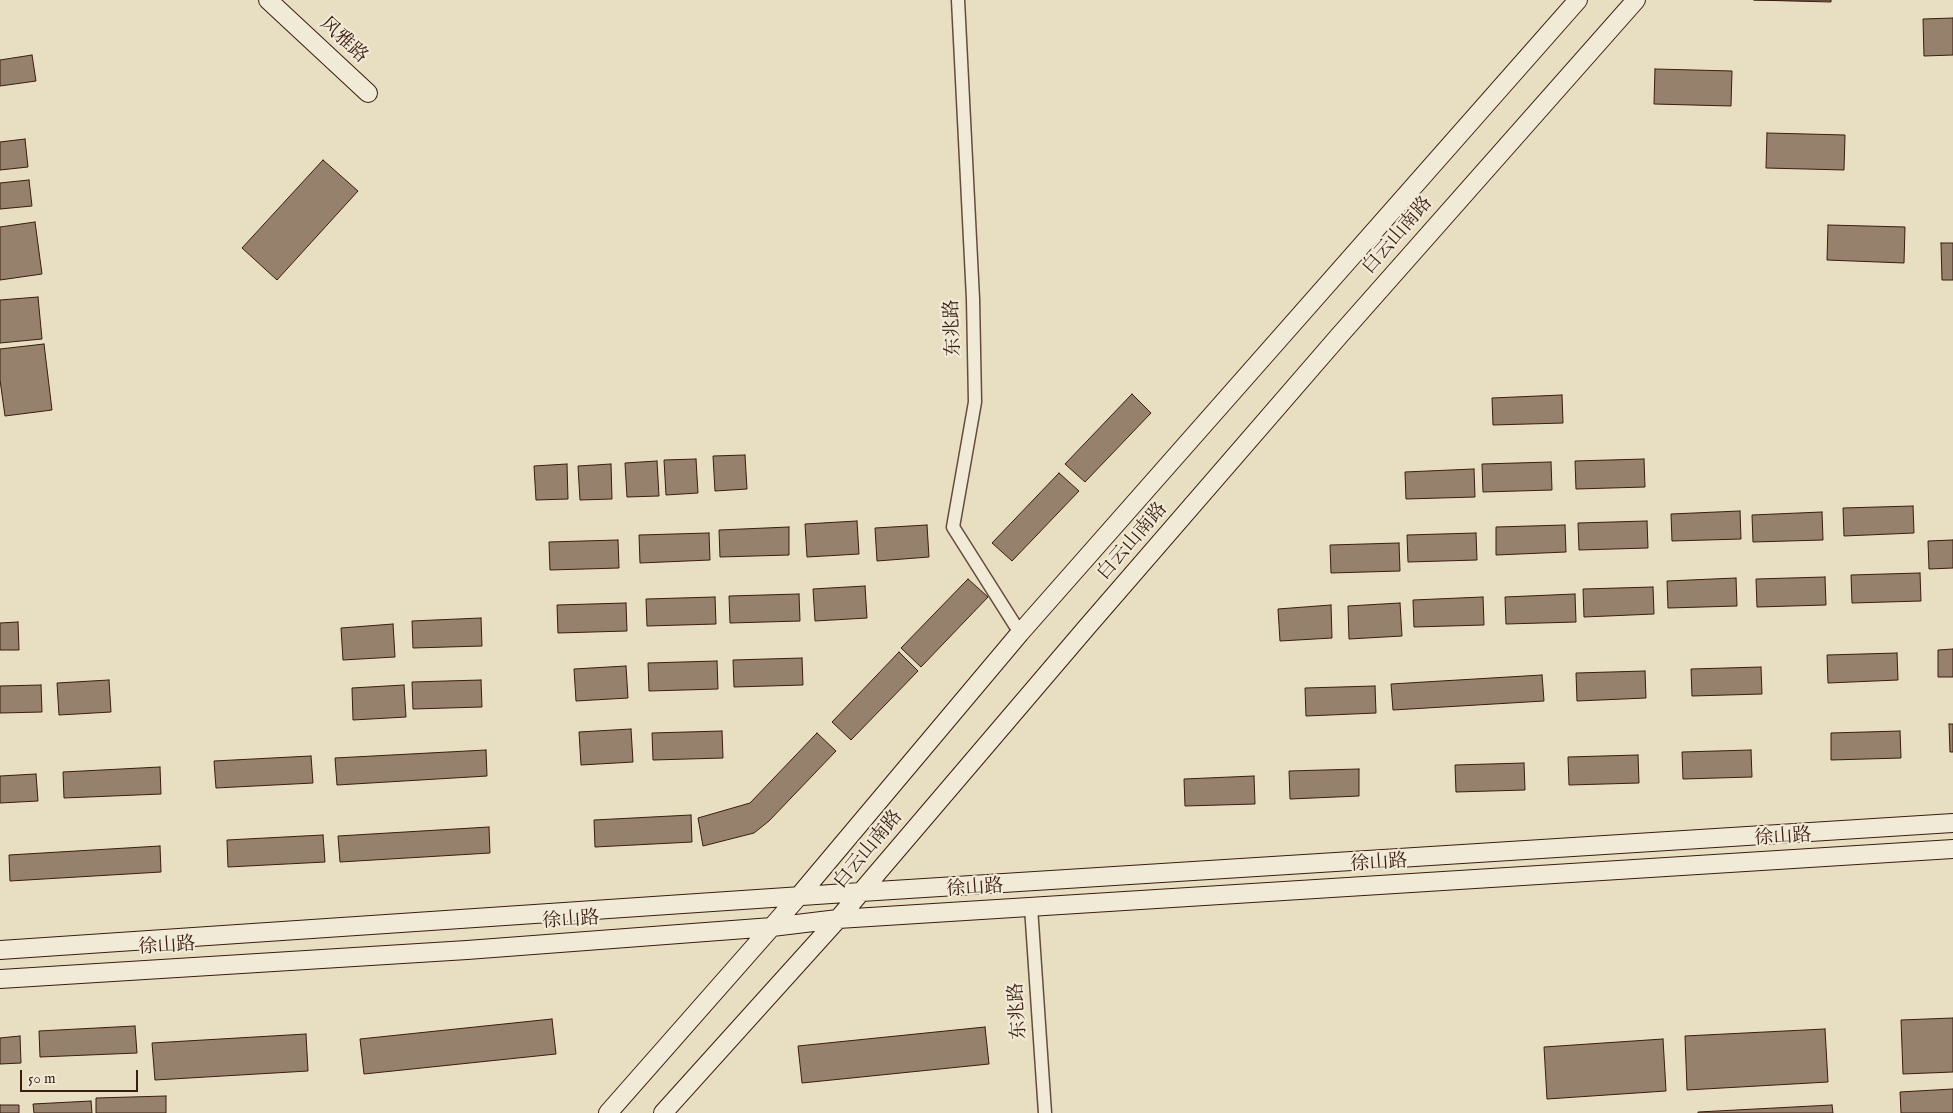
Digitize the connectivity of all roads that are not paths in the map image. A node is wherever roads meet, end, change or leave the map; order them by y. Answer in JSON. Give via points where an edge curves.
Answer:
{"nodes":[{"id":1,"x":268,"y":0,"type":"edge"},
{"id":2,"x":958,"y":0,"type":"edge"},
{"id":3,"x":1578,"y":0,"type":"edge"},
{"id":4,"x":1636,"y":0,"type":"edge"},
{"id":5,"x":368,"y":94,"type":"dead end"},
{"id":6,"x":1020,"y":634,"type":"junction"},
{"id":7,"x":1953,"y":823,"type":"edge"},
{"id":8,"x":1953,"y":849,"type":"edge"},
{"id":9,"x":861,"y":892,"type":"junction"},
{"id":10,"x":799,"y":896,"type":"junction"},
{"id":11,"x":1031,"y":907,"type":"junction"},
{"id":12,"x":838,"y":919,"type":"junction"},
{"id":13,"x":772,"y":927,"type":"junction"},
{"id":14,"x":0,"y":950,"type":"edge"},
{"id":15,"x":0,"y":980,"type":"edge"},
{"id":16,"x":608,"y":1113,"type":"edge"},
{"id":17,"x":663,"y":1113,"type":"edge"},
{"id":18,"x":1045,"y":1113,"type":"edge"}],
"edges":[{"from":1,"to":5,"type":"main road","name":"风雅路"},
{"from":2,"to":6,"type":"street","name":"东兆路","via":[[975,402],[954,527]]},
{"from":3,"to":6,"type":"main road","name":"白云山南路"},
{"from":4,"to":9,"type":"main road","name":"白云山南路","via":[[1339,336]]},
{"from":6,"to":10,"type":"main road","name":"白云山南路"},
{"from":7,"to":9,"type":"main road","name":"徐山路"},
{"from":8,"to":11,"type":"main road","name":"徐山路"},
{"from":9,"to":10,"type":"main road","name":"徐山路"},
{"from":9,"to":12,"type":"main road","name":"白云山南路"},
{"from":10,"to":13,"type":"main road","name":"白云山南路"},
{"from":10,"to":14,"type":"main road","name":"徐山路"},
{"from":11,"to":12,"type":"main road","name":"徐山路"},
{"from":11,"to":18,"type":"street","name":"东兆路"},
{"from":12,"to":13,"type":"main road","name":"徐山路"},
{"from":12,"to":17,"type":"main road","name":"白云山南路"},
{"from":13,"to":15,"type":"main road","name":"徐山路"},
{"from":13,"to":16,"type":"main road","name":"白云山南路"}]}
